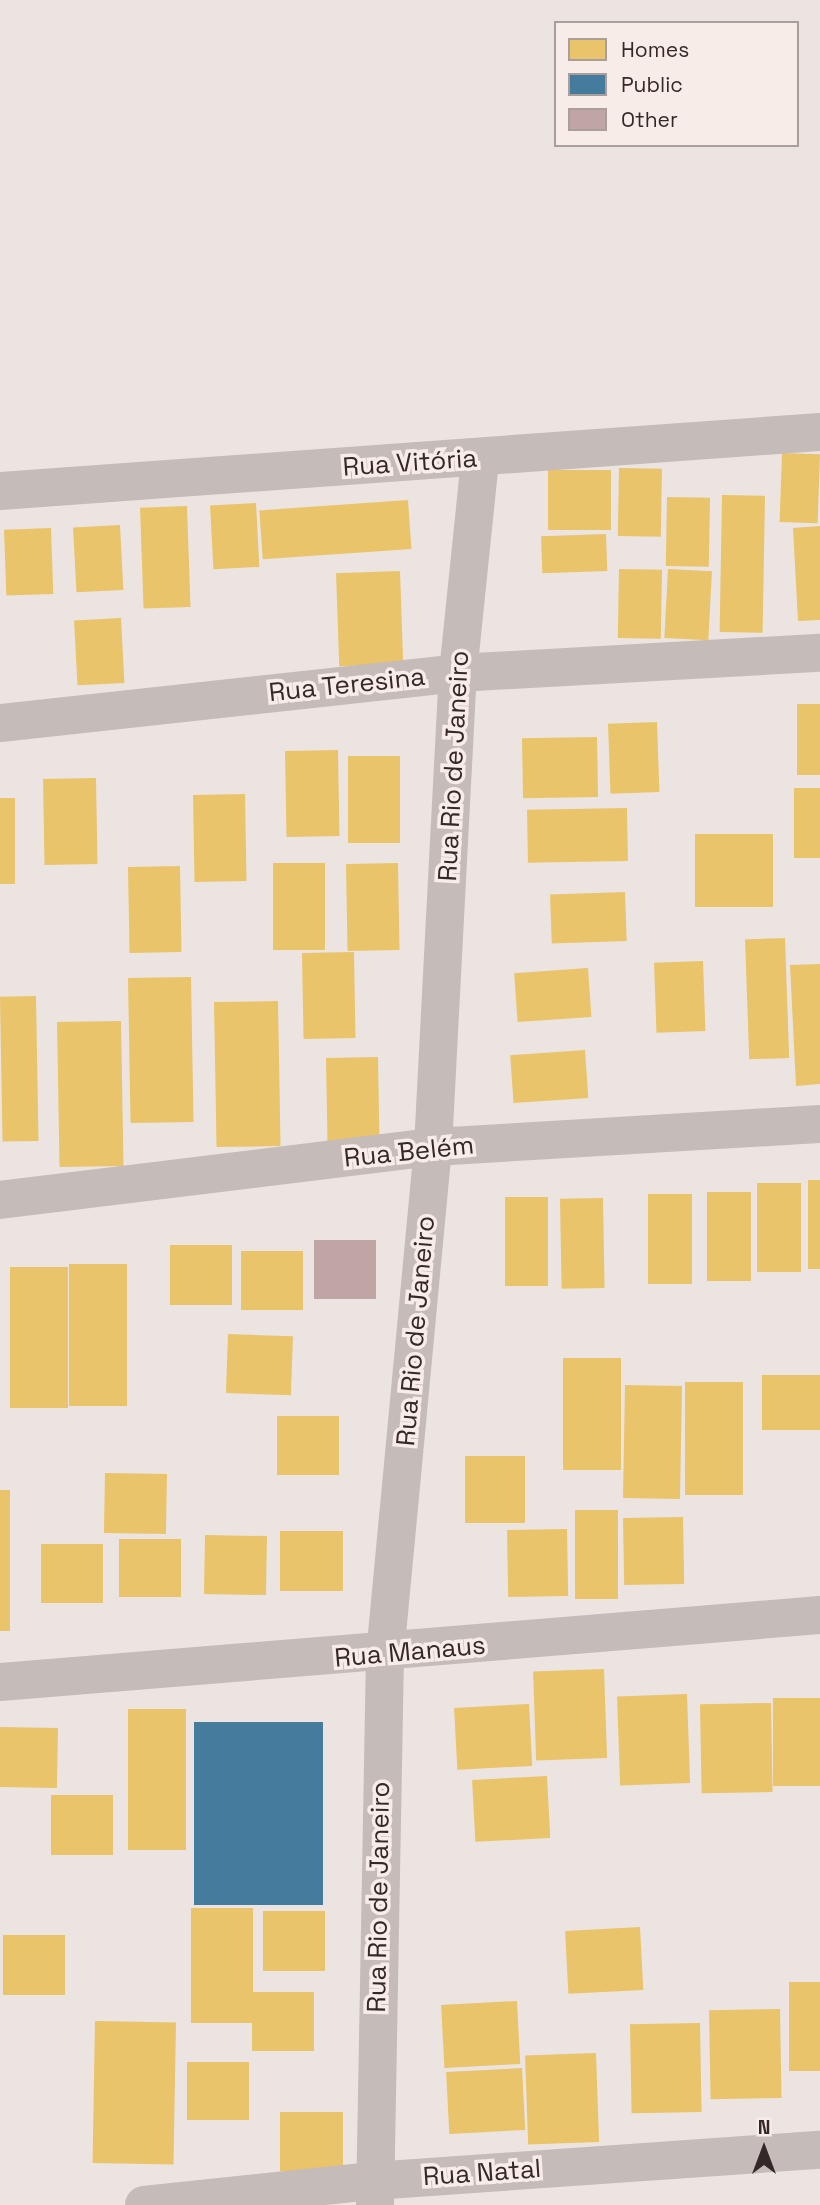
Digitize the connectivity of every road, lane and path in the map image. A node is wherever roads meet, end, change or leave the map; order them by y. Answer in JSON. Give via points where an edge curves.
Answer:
{"nodes":[{"id":1,"x":820,"y":432,"type":"edge"},
{"id":2,"x":480,"y":459,"type":"junction"},
{"id":3,"x":0,"y":491,"type":"edge"},
{"id":4,"x":820,"y":653,"type":"edge"},
{"id":5,"x":458,"y":673,"type":"junction"},
{"id":6,"x":0,"y":723,"type":"edge"},
{"id":7,"x":820,"y":1124,"type":"edge"},
{"id":8,"x":433,"y":1147,"type":"junction"},
{"id":9,"x":0,"y":1199,"type":"edge"},
{"id":10,"x":820,"y":1615,"type":"edge"},
{"id":11,"x":385,"y":1655,"type":"junction"},
{"id":12,"x":0,"y":1682,"type":"edge"},
{"id":13,"x":820,"y":2150,"type":"edge"},
{"id":14,"x":374,"y":2193,"type":"edge"},
{"id":15,"x":144,"y":2205,"type":"edge"}],
"edges":[{"from":1,"to":2,"type":"street","name":"Rua Vitória"},
{"from":2,"to":3,"type":"street","name":"Rua Vitória"},
{"from":2,"to":5,"type":"street","name":"Rua Rio de Janeiro"},
{"from":4,"to":5,"type":"street","name":"Rua Teresina"},
{"from":5,"to":6,"type":"street","name":"Rua Teresina"},
{"from":5,"to":8,"type":"street","name":"Rua Rio de Janeiro"},
{"from":7,"to":8,"type":"street","name":"Rua Belém"},
{"from":8,"to":9,"type":"street","name":"Rua Belém"},
{"from":8,"to":11,"type":"street","name":"Rua Rio de Janeiro"},
{"from":10,"to":11,"type":"street","name":"Rua Manaus"},
{"from":11,"to":12,"type":"street","name":"Rua Manaus"},
{"from":11,"to":14,"type":"street","name":"Rua Rio de Janeiro"},
{"from":13,"to":14,"type":"street","name":"Rua Natal"},
{"from":14,"to":15,"type":"street","name":"Rua Natal"}]}
